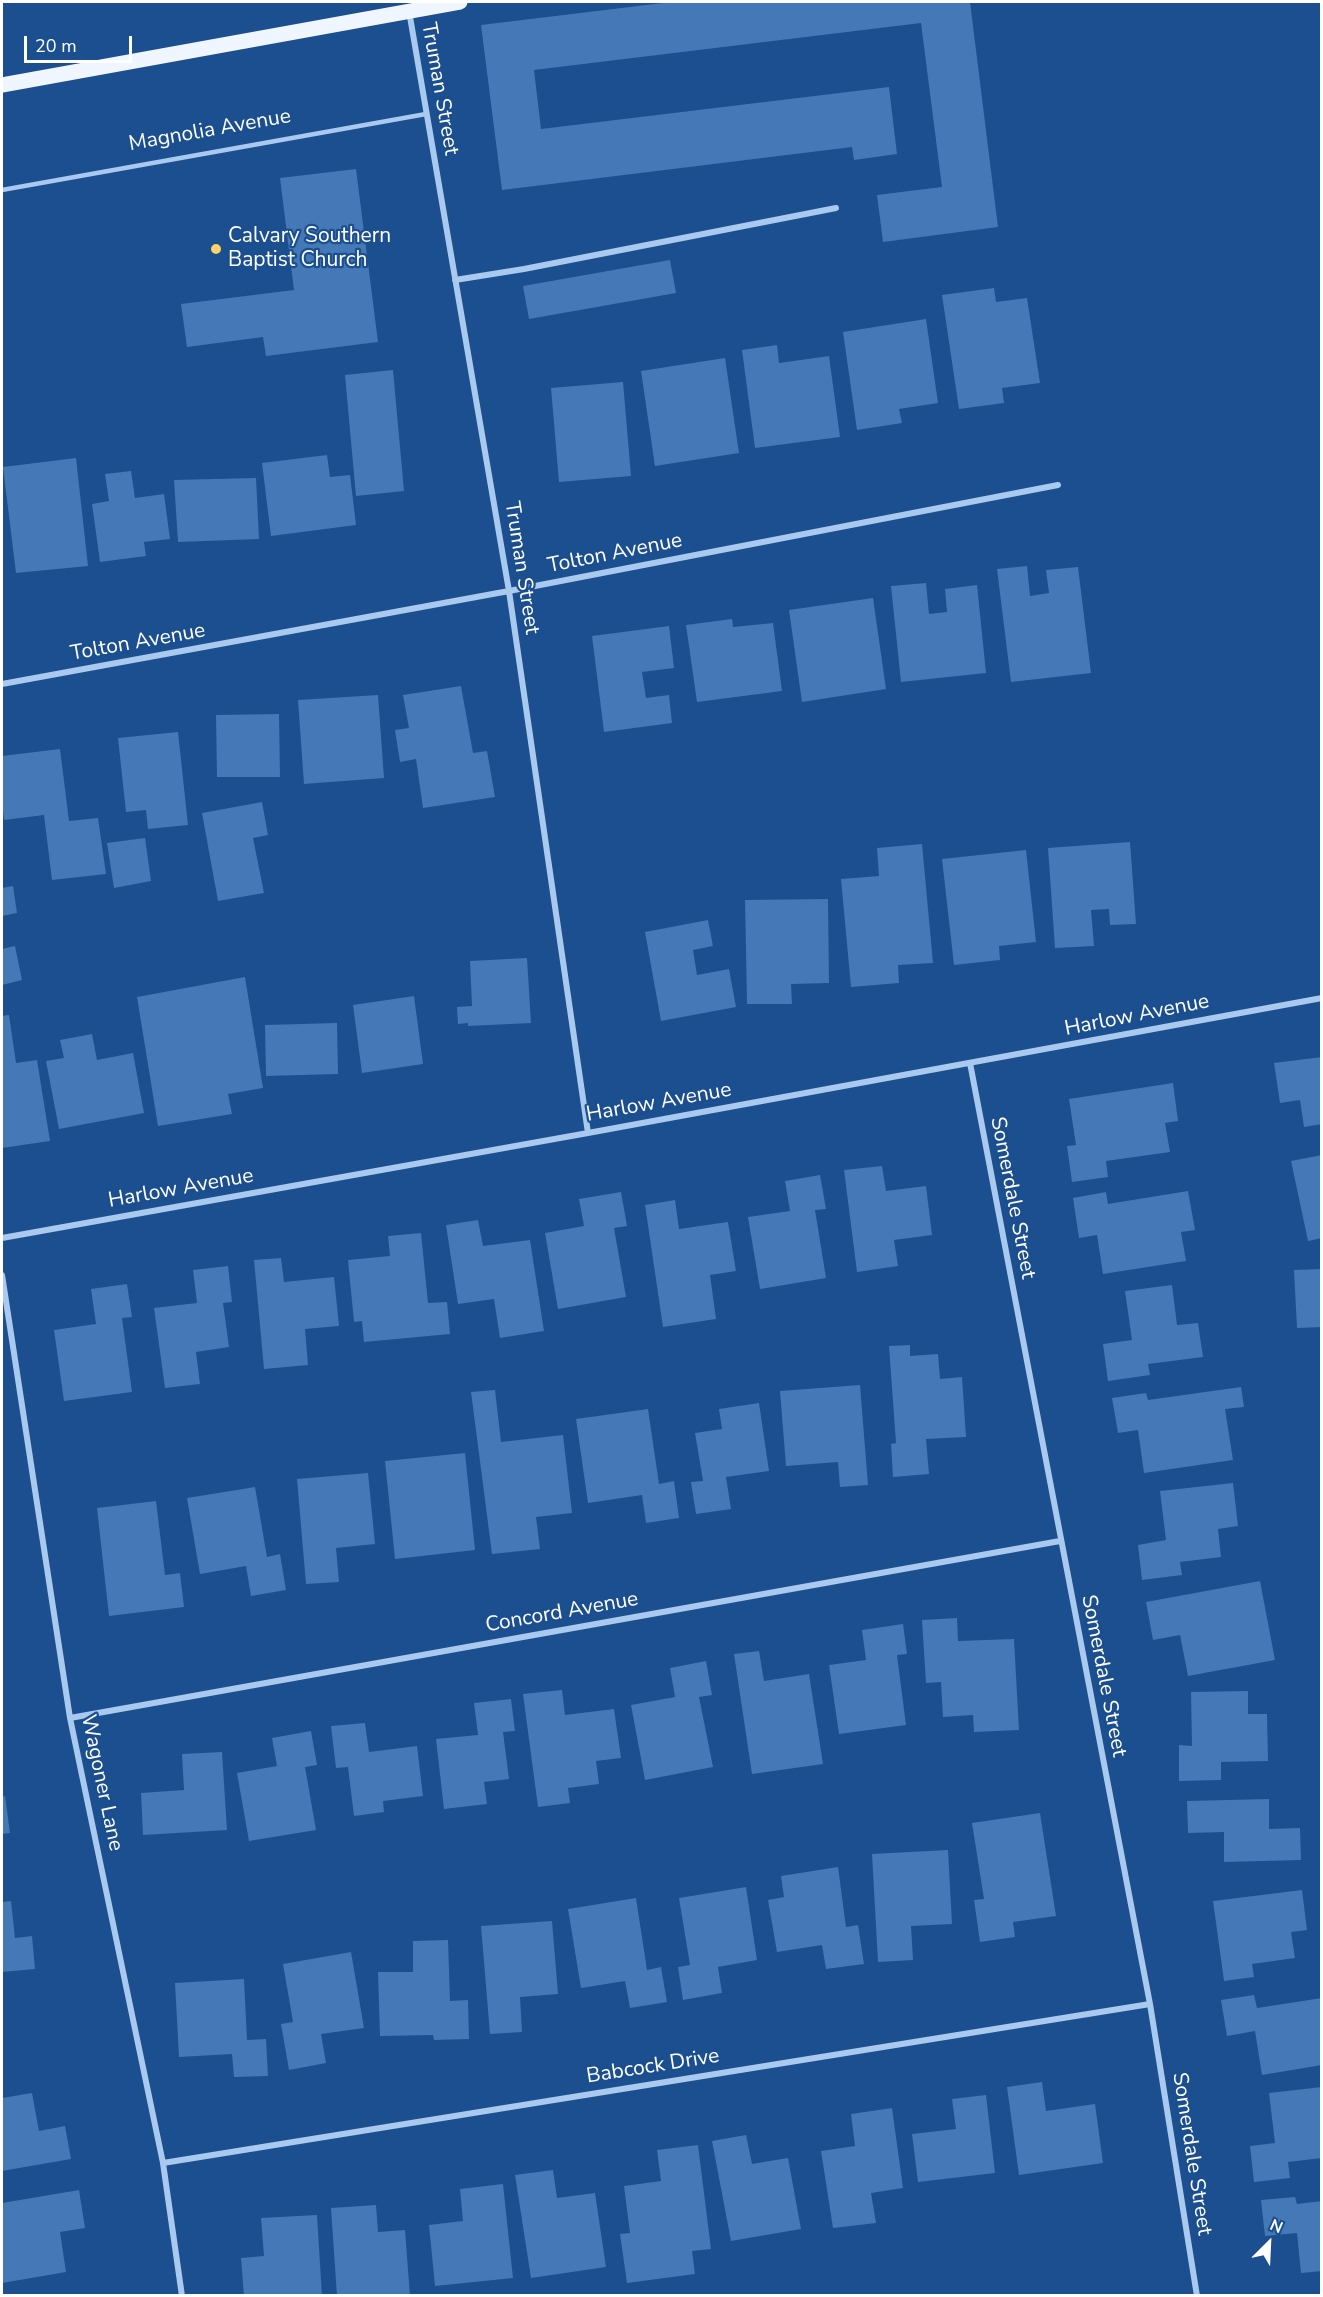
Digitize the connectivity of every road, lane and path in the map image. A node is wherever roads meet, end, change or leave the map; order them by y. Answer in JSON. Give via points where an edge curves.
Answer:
{"nodes":[{"id":1,"x":460,"y":2,"type":"edge"},
{"id":2,"x":409,"y":11,"type":"junction"},
{"id":3,"x":2,"y":85,"type":"edge"},
{"id":4,"x":426,"y":114,"type":"junction"},
{"id":5,"x":2,"y":190,"type":"edge"},
{"id":6,"x":836,"y":208,"type":"dead end"},
{"id":7,"x":455,"y":280,"type":"junction"},
{"id":8,"x":1058,"y":485,"type":"dead end"},
{"id":9,"x":509,"y":591,"type":"junction"},
{"id":10,"x":2,"y":684,"type":"edge"},
{"id":11,"x":1322,"y":998,"type":"edge"},
{"id":12,"x":970,"y":1063,"type":"junction"},
{"id":13,"x":588,"y":1133,"type":"junction"},
{"id":14,"x":2,"y":1238,"type":"edge"},
{"id":15,"x":2,"y":1275,"type":"edge"},
{"id":16,"x":1060,"y":1541,"type":"junction"},
{"id":17,"x":70,"y":1718,"type":"junction"},
{"id":18,"x":1150,"y":2004,"type":"junction"},
{"id":19,"x":163,"y":2163,"type":"junction"},
{"id":20,"x":182,"y":2295,"type":"edge"},
{"id":21,"x":1197,"y":2295,"type":"edge"}],
"edges":[{"from":1,"to":2,"type":"main road"},
{"from":2,"to":3,"type":"main road"},
{"from":2,"to":4,"type":"street","name":"Truman Street"},
{"from":4,"to":5,"type":"lane","name":"Magnolia Avenue"},
{"from":4,"to":7,"type":"street","name":"Truman Street"},
{"from":6,"to":7,"type":"street"},
{"from":7,"to":9,"type":"street","name":"Truman Street"},
{"from":8,"to":9,"type":"street","name":"Tolton Avenue"},
{"from":9,"to":10,"type":"street","name":"Tolton Avenue"},
{"from":9,"to":13,"type":"street","name":"Truman Street"},
{"from":11,"to":12,"type":"street","name":"Harlow Avenue"},
{"from":12,"to":13,"type":"street","name":"Harlow Avenue"},
{"from":12,"to":16,"type":"street","name":"Somerdale Street"},
{"from":13,"to":14,"type":"street","name":"Harlow Avenue"},
{"from":15,"to":17,"type":"street","name":"Wagoner Lane"},
{"from":16,"to":17,"type":"street","name":"Concord Avenue"},
{"from":16,"to":18,"type":"street","name":"Somerdale Street"},
{"from":17,"to":19,"type":"street","name":"Wagoner Lane"},
{"from":18,"to":19,"type":"street","name":"Babcock Drive"},
{"from":18,"to":21,"type":"street","name":"Somerdale Street"},
{"from":19,"to":20,"type":"street","name":"Wagoner Lane"}]}
